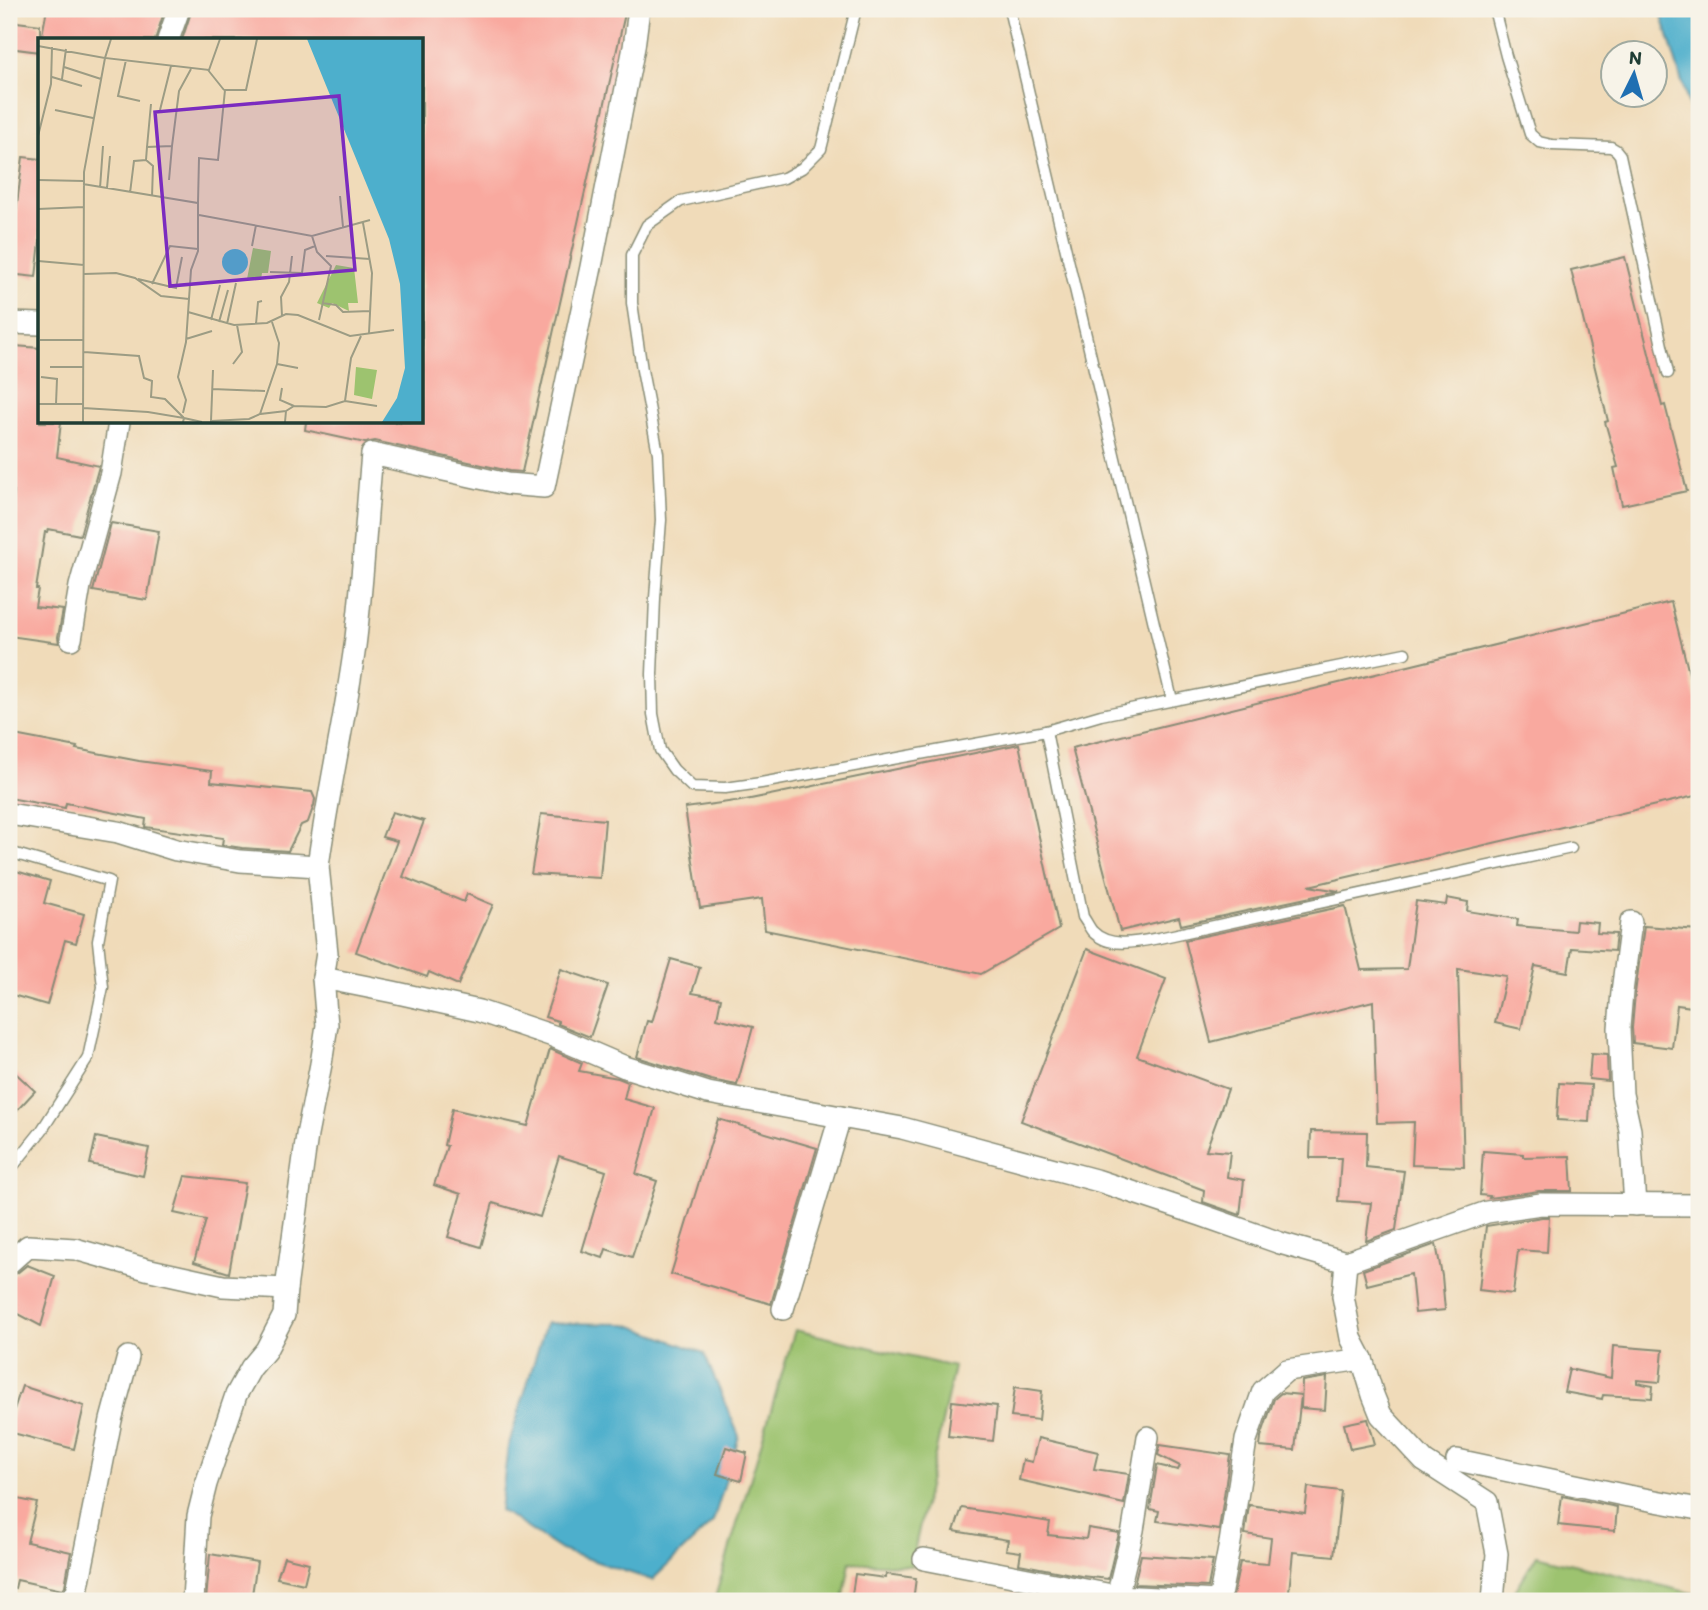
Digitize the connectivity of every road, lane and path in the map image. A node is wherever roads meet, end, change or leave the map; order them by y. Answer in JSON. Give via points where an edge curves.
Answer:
{"nodes":[{"id":1,"x":179,"y":9,"type":"edge"},
{"id":2,"x":639,"y":9,"type":"edge"},
{"id":3,"x":856,"y":9,"type":"edge"},
{"id":4,"x":1009,"y":9,"type":"edge"},
{"id":5,"x":1494,"y":9,"type":"edge"},
{"id":6,"x":169,"y":38,"type":"edge"},
{"id":7,"x":9,"y":323,"type":"edge"},
{"id":8,"x":38,"y":324,"type":"edge"},
{"id":9,"x":1668,"y":373,"type":"dead end"},
{"id":10,"x":118,"y":424,"type":"edge"},
{"id":11,"x":71,"y":639,"type":"dead end"},
{"id":12,"x":1405,"y":653,"type":"dead end"},
{"id":13,"x":1172,"y":700,"type":"junction"},
{"id":14,"x":1046,"y":731,"type":"junction"},
{"id":15,"x":9,"y":814,"type":"edge"},
{"id":16,"x":1571,"y":848,"type":"dead end"},
{"id":17,"x":9,"y":852,"type":"edge"},
{"id":18,"x":318,"y":866,"type":"junction"},
{"id":19,"x":1631,"y":922,"type":"dead end"},
{"id":20,"x":323,"y":978,"type":"junction"},
{"id":21,"x":840,"y":1117,"type":"junction"},
{"id":22,"x":9,"y":1171,"type":"edge"},
{"id":23,"x":1635,"y":1205,"type":"junction"},
{"id":24,"x":1699,"y":1205,"type":"edge"},
{"id":25,"x":1346,"y":1262,"type":"junction"},
{"id":26,"x":9,"y":1263,"type":"edge"},
{"id":27,"x":286,"y":1289,"type":"junction"},
{"id":28,"x":783,"y":1309,"type":"dead end"},
{"id":29,"x":128,"y":1357,"type":"dead end"},
{"id":30,"x":1362,"y":1359,"type":"junction"},
{"id":31,"x":1147,"y":1437,"type":"dead end"},
{"id":32,"x":1457,"y":1460,"type":"dead end"},
{"id":33,"x":1699,"y":1509,"type":"edge"},
{"id":34,"x":925,"y":1559,"type":"dead end"},
{"id":35,"x":1117,"y":1599,"type":"edge"},
{"id":36,"x":71,"y":1601,"type":"edge"},
{"id":37,"x":193,"y":1601,"type":"edge"},
{"id":38,"x":1493,"y":1601,"type":"edge"}],
"edges":[{"from":1,"to":6,"type":"street"},
{"from":2,"to":18,"type":"street","via":[[544,487],[507,484],[372,454],[355,645]]},
{"from":3,"to":14,"type":"lane","via":[[821,149],[785,178],[681,201],[647,225],[632,255],[632,303],[658,453],[662,520],[652,674],[660,750],[692,787],[724,788]]},
{"from":4,"to":13,"type":"lane"},
{"from":5,"to":9,"type":"lane","via":[[1530,134],[1539,142],[1611,147],[1620,155]]},
{"from":7,"to":8,"type":"street"},
{"from":10,"to":11,"type":"street","via":[[111,473],[80,586]]},
{"from":12,"to":13,"type":"lane"},
{"from":13,"to":14,"type":"lane"},
{"from":14,"to":16,"type":"lane","via":[[1083,917],[1093,933],[1109,942],[1159,938]]},
{"from":15,"to":18,"type":"street","via":[[118,832],[214,857]]},
{"from":17,"to":22,"type":"lane","via":[[109,881],[98,941],[103,987],[88,1059]]},
{"from":18,"to":20,"type":"street","via":[[327,953]]},
{"from":19,"to":23,"type":"street","via":[[1619,1028]]},
{"from":20,"to":21,"type":"street","via":[[479,1011],[625,1067],[708,1093]]},
{"from":20,"to":27,"type":"street","via":[[327,1025]]},
{"from":21,"to":25,"type":"street","via":[[1099,1181]]},
{"from":21,"to":28,"type":"street"},
{"from":23,"to":24,"type":"street"},
{"from":23,"to":25,"type":"street","via":[[1541,1204],[1487,1212]]},
{"from":25,"to":30,"type":"street","via":[[1343,1296],[1351,1338]]},
{"from":26,"to":27,"type":"street","via":[[27,1246],[75,1249],[223,1286]]},
{"from":27,"to":37,"type":"street","via":[[284,1315],[236,1395],[206,1484],[198,1516]]},
{"from":29,"to":36,"type":"street"},
{"from":30,"to":35,"type":"street","via":[[1287,1370],[1264,1391],[1246,1440],[1219,1601]]},
{"from":30,"to":38,"type":"street","via":[[1381,1415],[1424,1461],[1487,1502],[1497,1554]]},
{"from":31,"to":35,"type":"street"},
{"from":32,"to":33,"type":"street"},
{"from":34,"to":35,"type":"street"}]}
